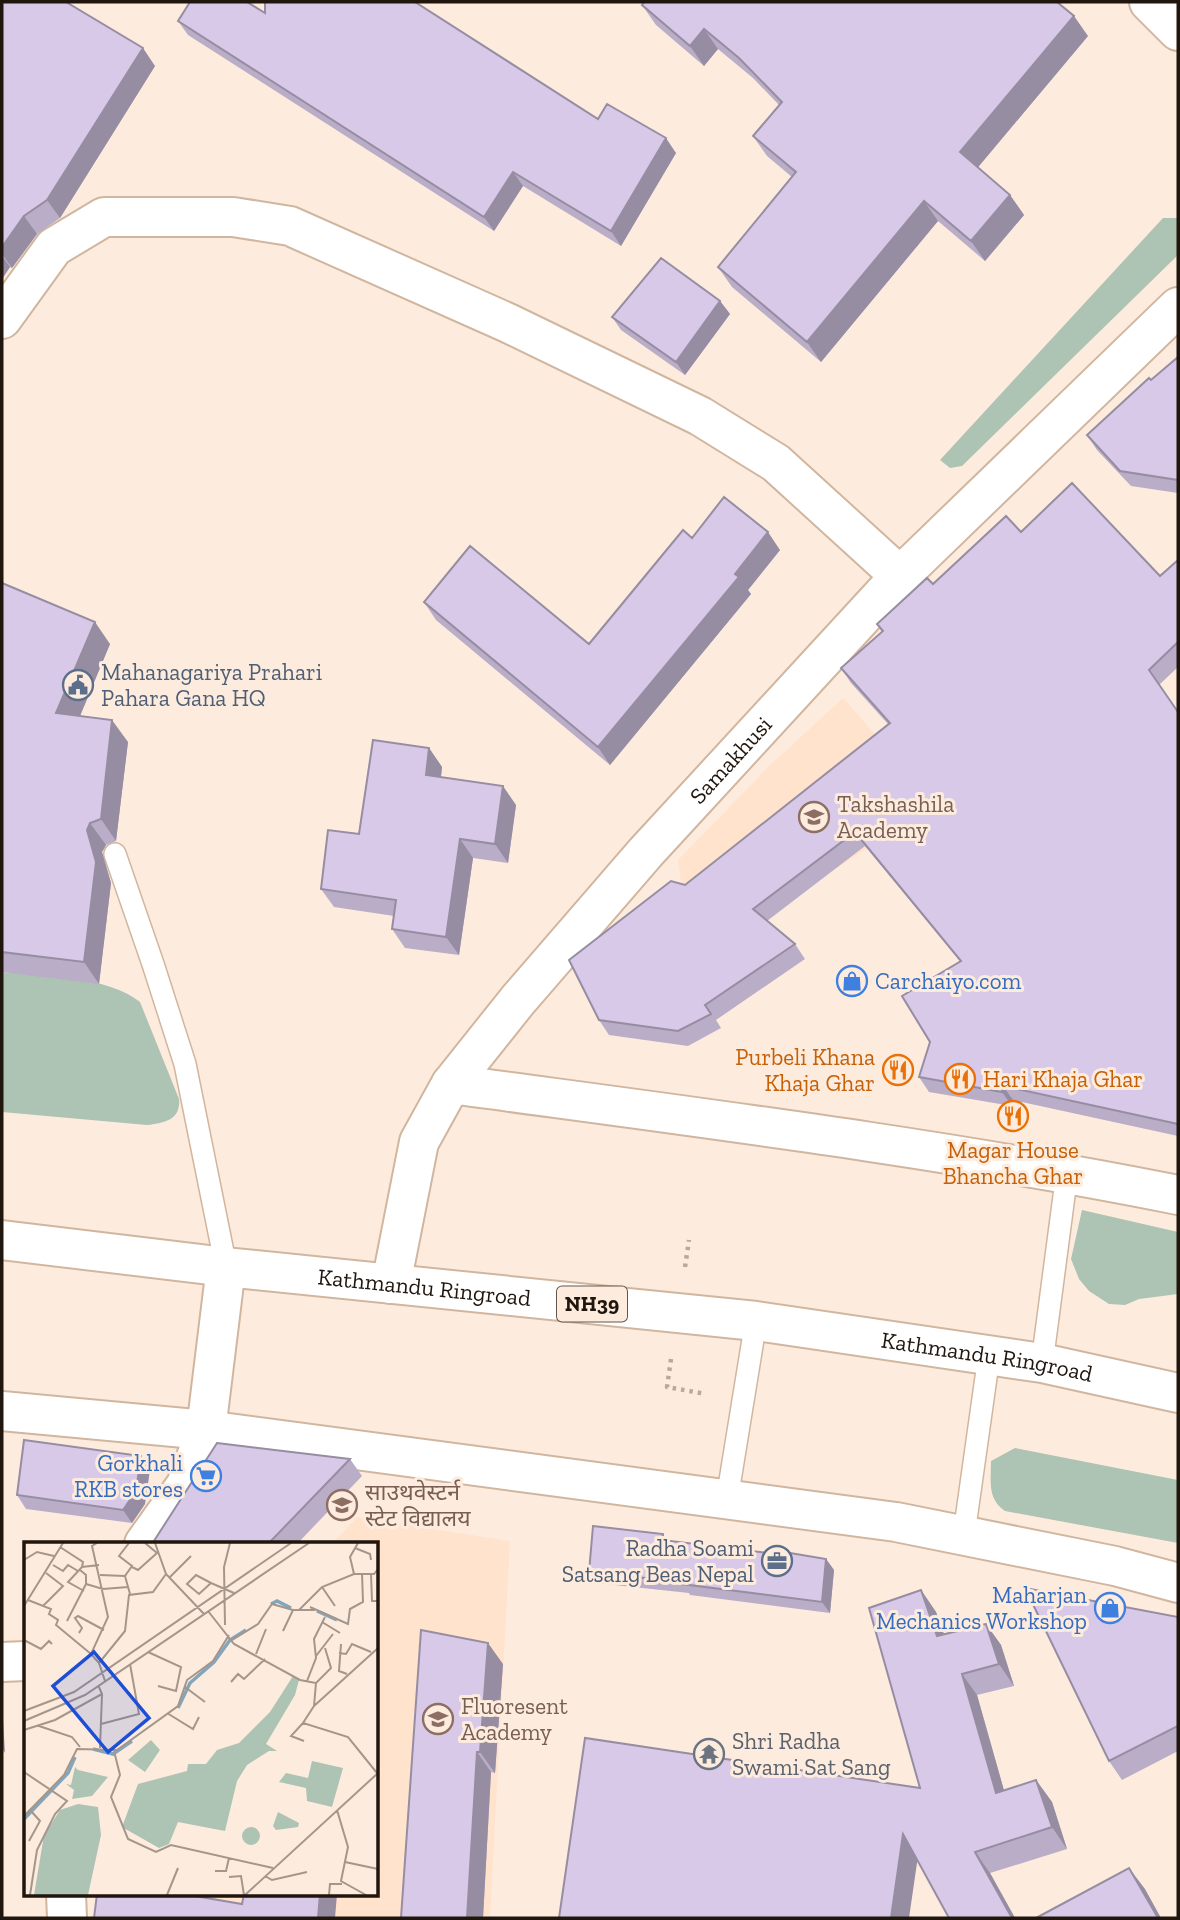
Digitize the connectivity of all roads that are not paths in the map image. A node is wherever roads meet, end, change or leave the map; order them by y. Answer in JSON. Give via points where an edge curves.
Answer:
{"nodes":[{"id":1,"x":1149,"y":2,"type":"edge"},
{"id":2,"x":1178,"y":31,"type":"edge"},
{"id":3,"x":1178,"y":307,"type":"edge"},
{"id":4,"x":3,"y":313,"type":"edge"},
{"id":5,"x":900,"y":576,"type":"junction"},
{"id":6,"x":115,"y":854,"type":"dead end"},
{"id":7,"x":451,"y":1084,"type":"junction"},
{"id":8,"x":1067,"y":1173,"type":"junction"},
{"id":9,"x":1178,"y":1195,"type":"edge"},
{"id":10,"x":2,"y":1240,"type":"edge"},
{"id":11,"x":226,"y":1267,"type":"junction"},
{"id":12,"x":391,"y":1284,"type":"junction"},
{"id":13,"x":756,"y":1321,"type":"junction"},
{"id":14,"x":989,"y":1356,"type":"junction"},
{"id":15,"x":1042,"y":1363,"type":"junction"},
{"id":16,"x":1178,"y":1393,"type":"edge"},
{"id":17,"x":2,"y":1411,"type":"edge"},
{"id":18,"x":206,"y":1430,"type":"junction"},
{"id":19,"x":727,"y":1499,"type":"junction"},
{"id":20,"x":964,"y":1534,"type":"junction"},
{"id":21,"x":145,"y":1542,"type":"edge"},
{"id":22,"x":1178,"y":1583,"type":"edge"},
{"id":23,"x":24,"y":1661,"type":"edge"},
{"id":24,"x":2,"y":1662,"type":"edge"},
{"id":25,"x":66,"y":1896,"type":"edge"},
{"id":26,"x":66,"y":1918,"type":"edge"}],
"edges":[{"from":1,"to":2,"type":"main road"},
{"from":3,"to":5,"type":"main road","name":"Samakhusi"},
{"from":4,"to":5,"type":"main road","via":[[54,247],[104,217],[233,217],[290,226],[701,416],[776,463]]},
{"from":5,"to":7,"type":"main road","name":"Samakhusi","via":[[646,852]]},
{"from":6,"to":11,"type":"lane","via":[[185,1064]]},
{"from":7,"to":8,"type":"main road"},
{"from":7,"to":12,"type":"main road","name":"Samakhusi","via":[[419,1142]]},
{"from":8,"to":9,"type":"main road"},
{"from":8,"to":15,"type":"lane"},
{"from":10,"to":11,"type":"main road","name":"Kathmandu Ringroad","number":"NH39"},
{"from":11,"to":12,"type":"main road","name":"Kathmandu Ringroad","number":"NH39"},
{"from":11,"to":18,"type":"main road"},
{"from":12,"to":13,"type":"main road","name":"Kathmandu Ringroad","number":"NH39"},
{"from":13,"to":14,"type":"main road","name":"Kathmandu Ringroad","number":"NH39"},
{"from":13,"to":19,"type":"lane"},
{"from":14,"to":15,"type":"main road","name":"Kathmandu Ringroad","number":"NH39"},
{"from":14,"to":20,"type":"lane"},
{"from":15,"to":16,"type":"main road","name":"Kathmandu Ringroad","number":"NH39"},
{"from":17,"to":18,"type":"main road"},
{"from":18,"to":19,"type":"main road"},
{"from":18,"to":21,"type":"main road","via":[[186,1485]]},
{"from":19,"to":20,"type":"main road"},
{"from":20,"to":22,"type":"main road"},
{"from":23,"to":24,"type":"main road"},
{"from":25,"to":26,"type":"main road"}]}
